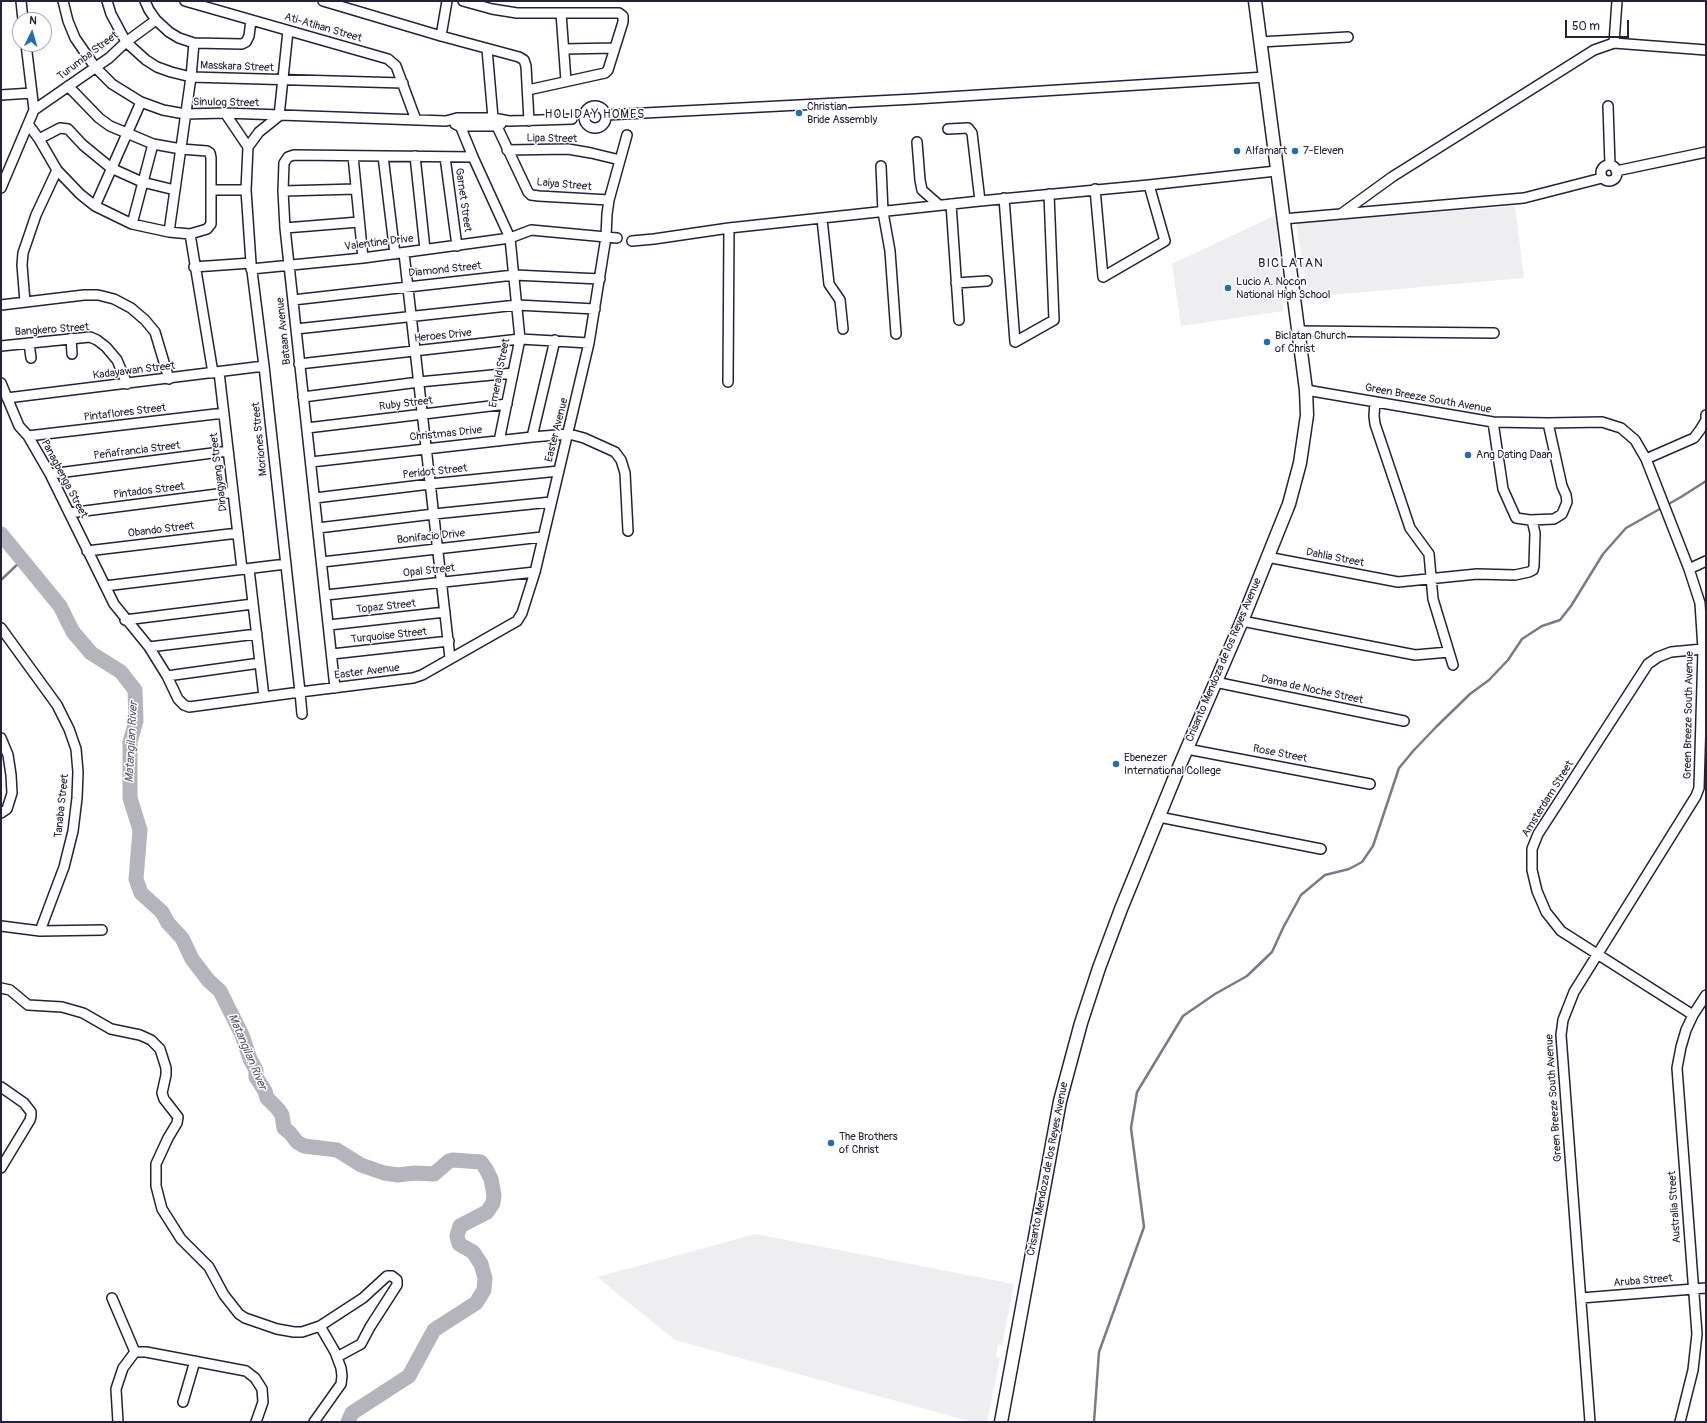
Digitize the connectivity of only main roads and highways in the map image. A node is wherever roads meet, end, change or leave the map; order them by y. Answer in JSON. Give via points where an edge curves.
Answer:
{"nodes":[{"id":1,"x":1254,"y":1,"type":"edge"},
{"id":2,"x":1001,"y":1422,"type":"edge"}],
"edges":[{"from":1,"to":2,"type":"main road","name":"Crisanto Mendoza de los Reyes Avenue","via":[[1306,390],[1307,415],[1300,463],[1289,504],[1159,817],[1099,968],[1081,1023],[1060,1101]]}]}
